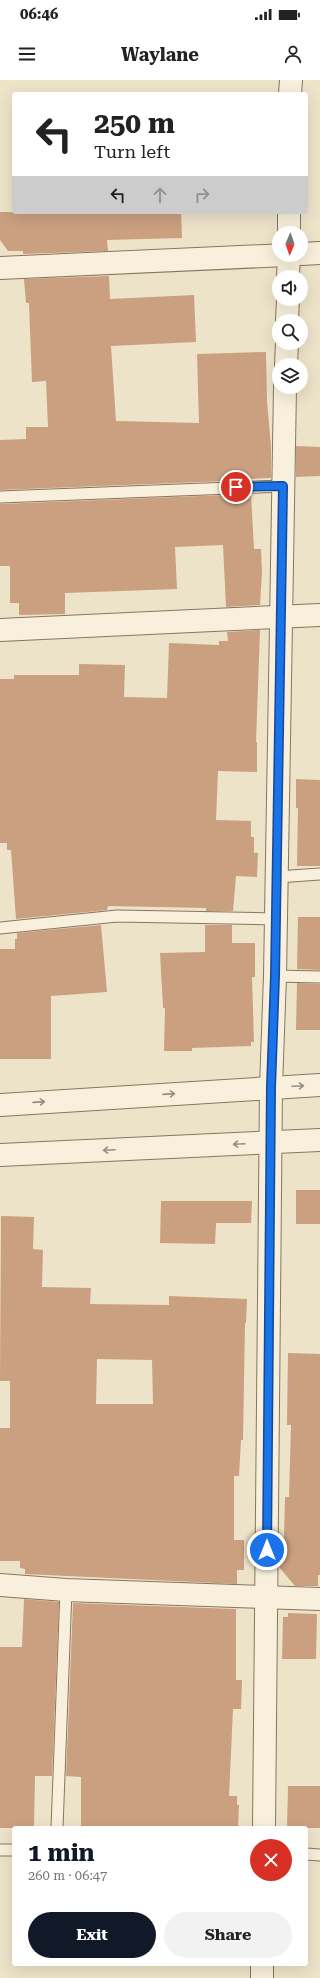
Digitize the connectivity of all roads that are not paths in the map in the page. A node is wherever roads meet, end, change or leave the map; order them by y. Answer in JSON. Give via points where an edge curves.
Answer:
{"nodes":[{"id":1,"x":290,"y":80,"type":"edge"},
{"id":2,"x":290,"y":92,"type":"edge"},
{"id":3,"x":289,"y":214,"type":"edge"},
{"id":4,"x":289,"y":226,"type":"edge"},
{"id":5,"x":320,"y":253,"type":"edge"},
{"id":6,"x":308,"y":254,"type":"edge"},
{"id":7,"x":272,"y":256,"type":"edge"},
{"id":8,"x":0,"y":268,"type":"edge"},
{"id":9,"x":286,"y":394,"type":"edge"},
{"id":10,"x":283,"y":486,"type":"junction"},
{"id":11,"x":0,"y":497,"type":"edge"},
{"id":12,"x":320,"y":615,"type":"edge"},
{"id":13,"x":281,"y":617,"type":"junction"},
{"id":14,"x":0,"y":630,"type":"edge"},
{"id":15,"x":320,"y":874,"type":"edge"},
{"id":16,"x":277,"y":877,"type":"junction"},
{"id":17,"x":276,"y":919,"type":"junction"},
{"id":18,"x":0,"y":928,"type":"edge"},
{"id":19,"x":275,"y":976,"type":"junction"},
{"id":20,"x":320,"y":977,"type":"edge"},
{"id":21,"x":320,"y":1085,"type":"edge"},
{"id":22,"x":271,"y":1087,"type":"junction"},
{"id":23,"x":0,"y":1105,"type":"edge"},
{"id":24,"x":320,"y":1140,"type":"edge"},
{"id":25,"x":270,"y":1142,"type":"junction"},
{"id":26,"x":0,"y":1155,"type":"edge"},
{"id":27,"x":0,"y":1585,"type":"edge"},
{"id":28,"x":66,"y":1590,"type":"junction"},
{"id":29,"x":267,"y":1597,"type":"junction"},
{"id":30,"x":320,"y":1599,"type":"edge"},
{"id":31,"x":57,"y":1826,"type":"edge"},
{"id":32,"x":264,"y":1826,"type":"edge"},
{"id":33,"x":0,"y":1850,"type":"edge"},
{"id":34,"x":12,"y":1850,"type":"edge"},
{"id":35,"x":308,"y":1854,"type":"edge"},
{"id":36,"x":320,"y":1854,"type":"edge"},
{"id":37,"x":262,"y":1966,"type":"edge"},
{"id":38,"x":262,"y":1978,"type":"edge"}],
"edges":[{"from":1,"to":2,"type":"street"},
{"from":3,"to":4,"type":"street"},
{"from":5,"to":6,"type":"street"},
{"from":7,"to":8,"type":"street"},
{"from":9,"to":10,"type":"street"},
{"from":10,"to":11,"type":"lane"},
{"from":10,"to":13,"type":"street"},
{"from":12,"to":13,"type":"street"},
{"from":13,"to":14,"type":"street"},
{"from":13,"to":16,"type":"street"},
{"from":15,"to":16,"type":"lane"},
{"from":16,"to":17,"type":"street"},
{"from":17,"to":18,"type":"lane","via":[[117,916]]},
{"from":17,"to":19,"type":"street"},
{"from":19,"to":20,"type":"lane"},
{"from":19,"to":22,"type":"street"},
{"from":22,"to":21,"type":"street","one_way":true},
{"from":23,"to":22,"type":"street","one_way":true},
{"from":22,"to":25,"type":"street"},
{"from":24,"to":25,"type":"street"},
{"from":25,"to":26,"type":"street","one_way":true},
{"from":25,"to":29,"type":"street"},
{"from":27,"to":28,"type":"street"},
{"from":28,"to":29,"type":"street"},
{"from":28,"to":31,"type":"lane"},
{"from":29,"to":30,"type":"street"},
{"from":29,"to":32,"type":"street"},
{"from":33,"to":34,"type":"lane"},
{"from":35,"to":36,"type":"lane"},
{"from":37,"to":38,"type":"street"}]}
